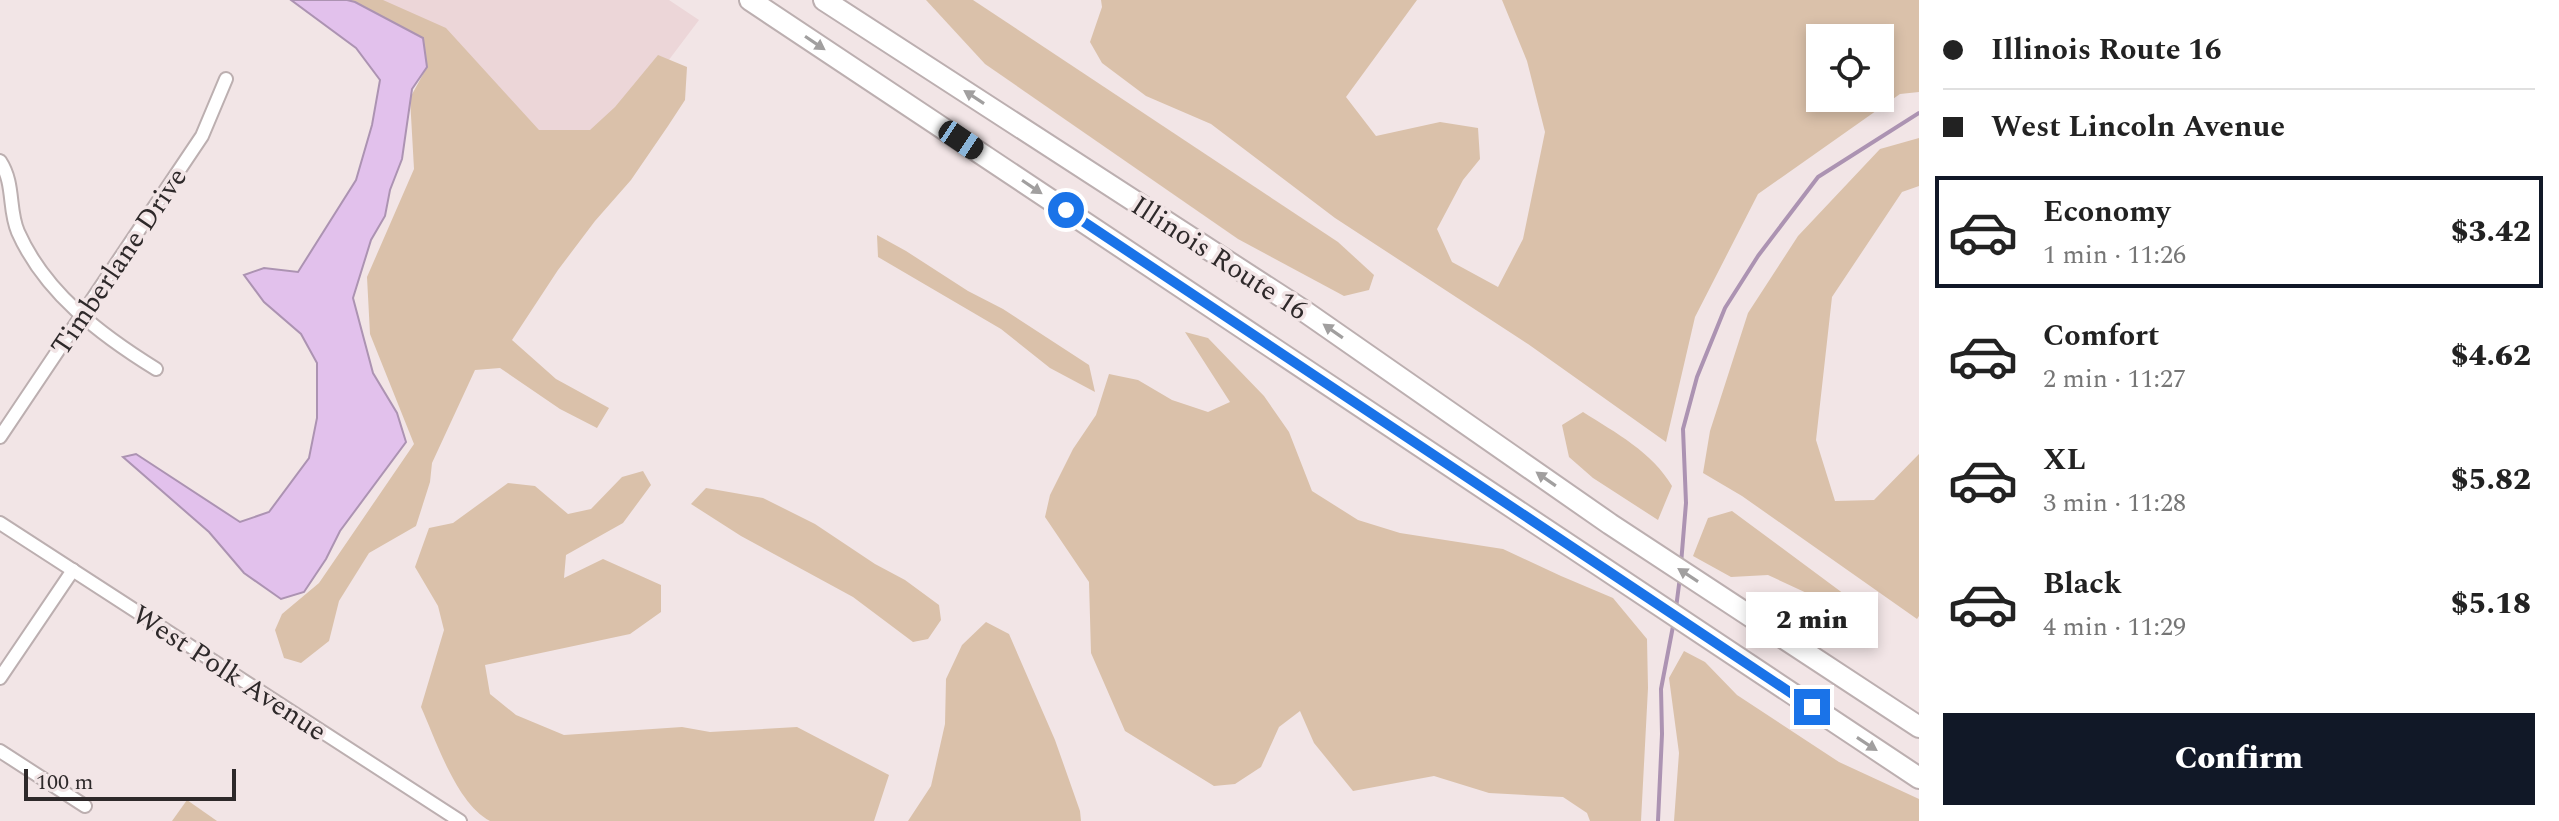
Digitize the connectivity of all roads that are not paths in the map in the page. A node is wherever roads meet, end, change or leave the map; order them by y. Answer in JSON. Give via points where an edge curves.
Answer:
{"nodes":[{"id":1,"x":750,"y":0,"type":"edge"},
{"id":2,"x":824,"y":0,"type":"edge"},
{"id":3,"x":226,"y":79,"type":"dead end"},
{"id":4,"x":0,"y":161,"type":"edge"},
{"id":5,"x":80,"y":315,"type":"junction"},
{"id":6,"x":156,"y":369,"type":"dead end"},
{"id":7,"x":0,"y":437,"type":"edge"},
{"id":8,"x":0,"y":523,"type":"edge"},
{"id":9,"x":73,"y":570,"type":"junction"},
{"id":10,"x":0,"y":678,"type":"edge"},
{"id":11,"x":1919,"y":727,"type":"edge"},
{"id":12,"x":0,"y":751,"type":"edge"},
{"id":13,"x":1919,"y":778,"type":"edge"},
{"id":14,"x":85,"y":806,"type":"dead end"},
{"id":15,"x":460,"y":821,"type":"edge"}],
"edges":[{"from":1,"to":13,"type":"main road","name":"Illinois Route 16","one_way":true},
{"from":11,"to":2,"type":"main road","name":"Illinois Route 16","one_way":true,"via":[[1610,524],[1307,313]]},
{"from":3,"to":5,"type":"street","name":"Timberlane Drive","via":[[202,136]]},
{"from":4,"to":5,"type":"street","via":[[11,185],[18,231],[53,286]]},
{"from":5,"to":6,"type":"street"},
{"from":5,"to":7,"type":"street","name":"Timberlane Drive"},
{"from":8,"to":9,"type":"street","name":"West Polk Avenue"},
{"from":9,"to":10,"type":"street"},
{"from":9,"to":15,"type":"street","name":"West Polk Avenue"},
{"from":12,"to":14,"type":"street"}]}
